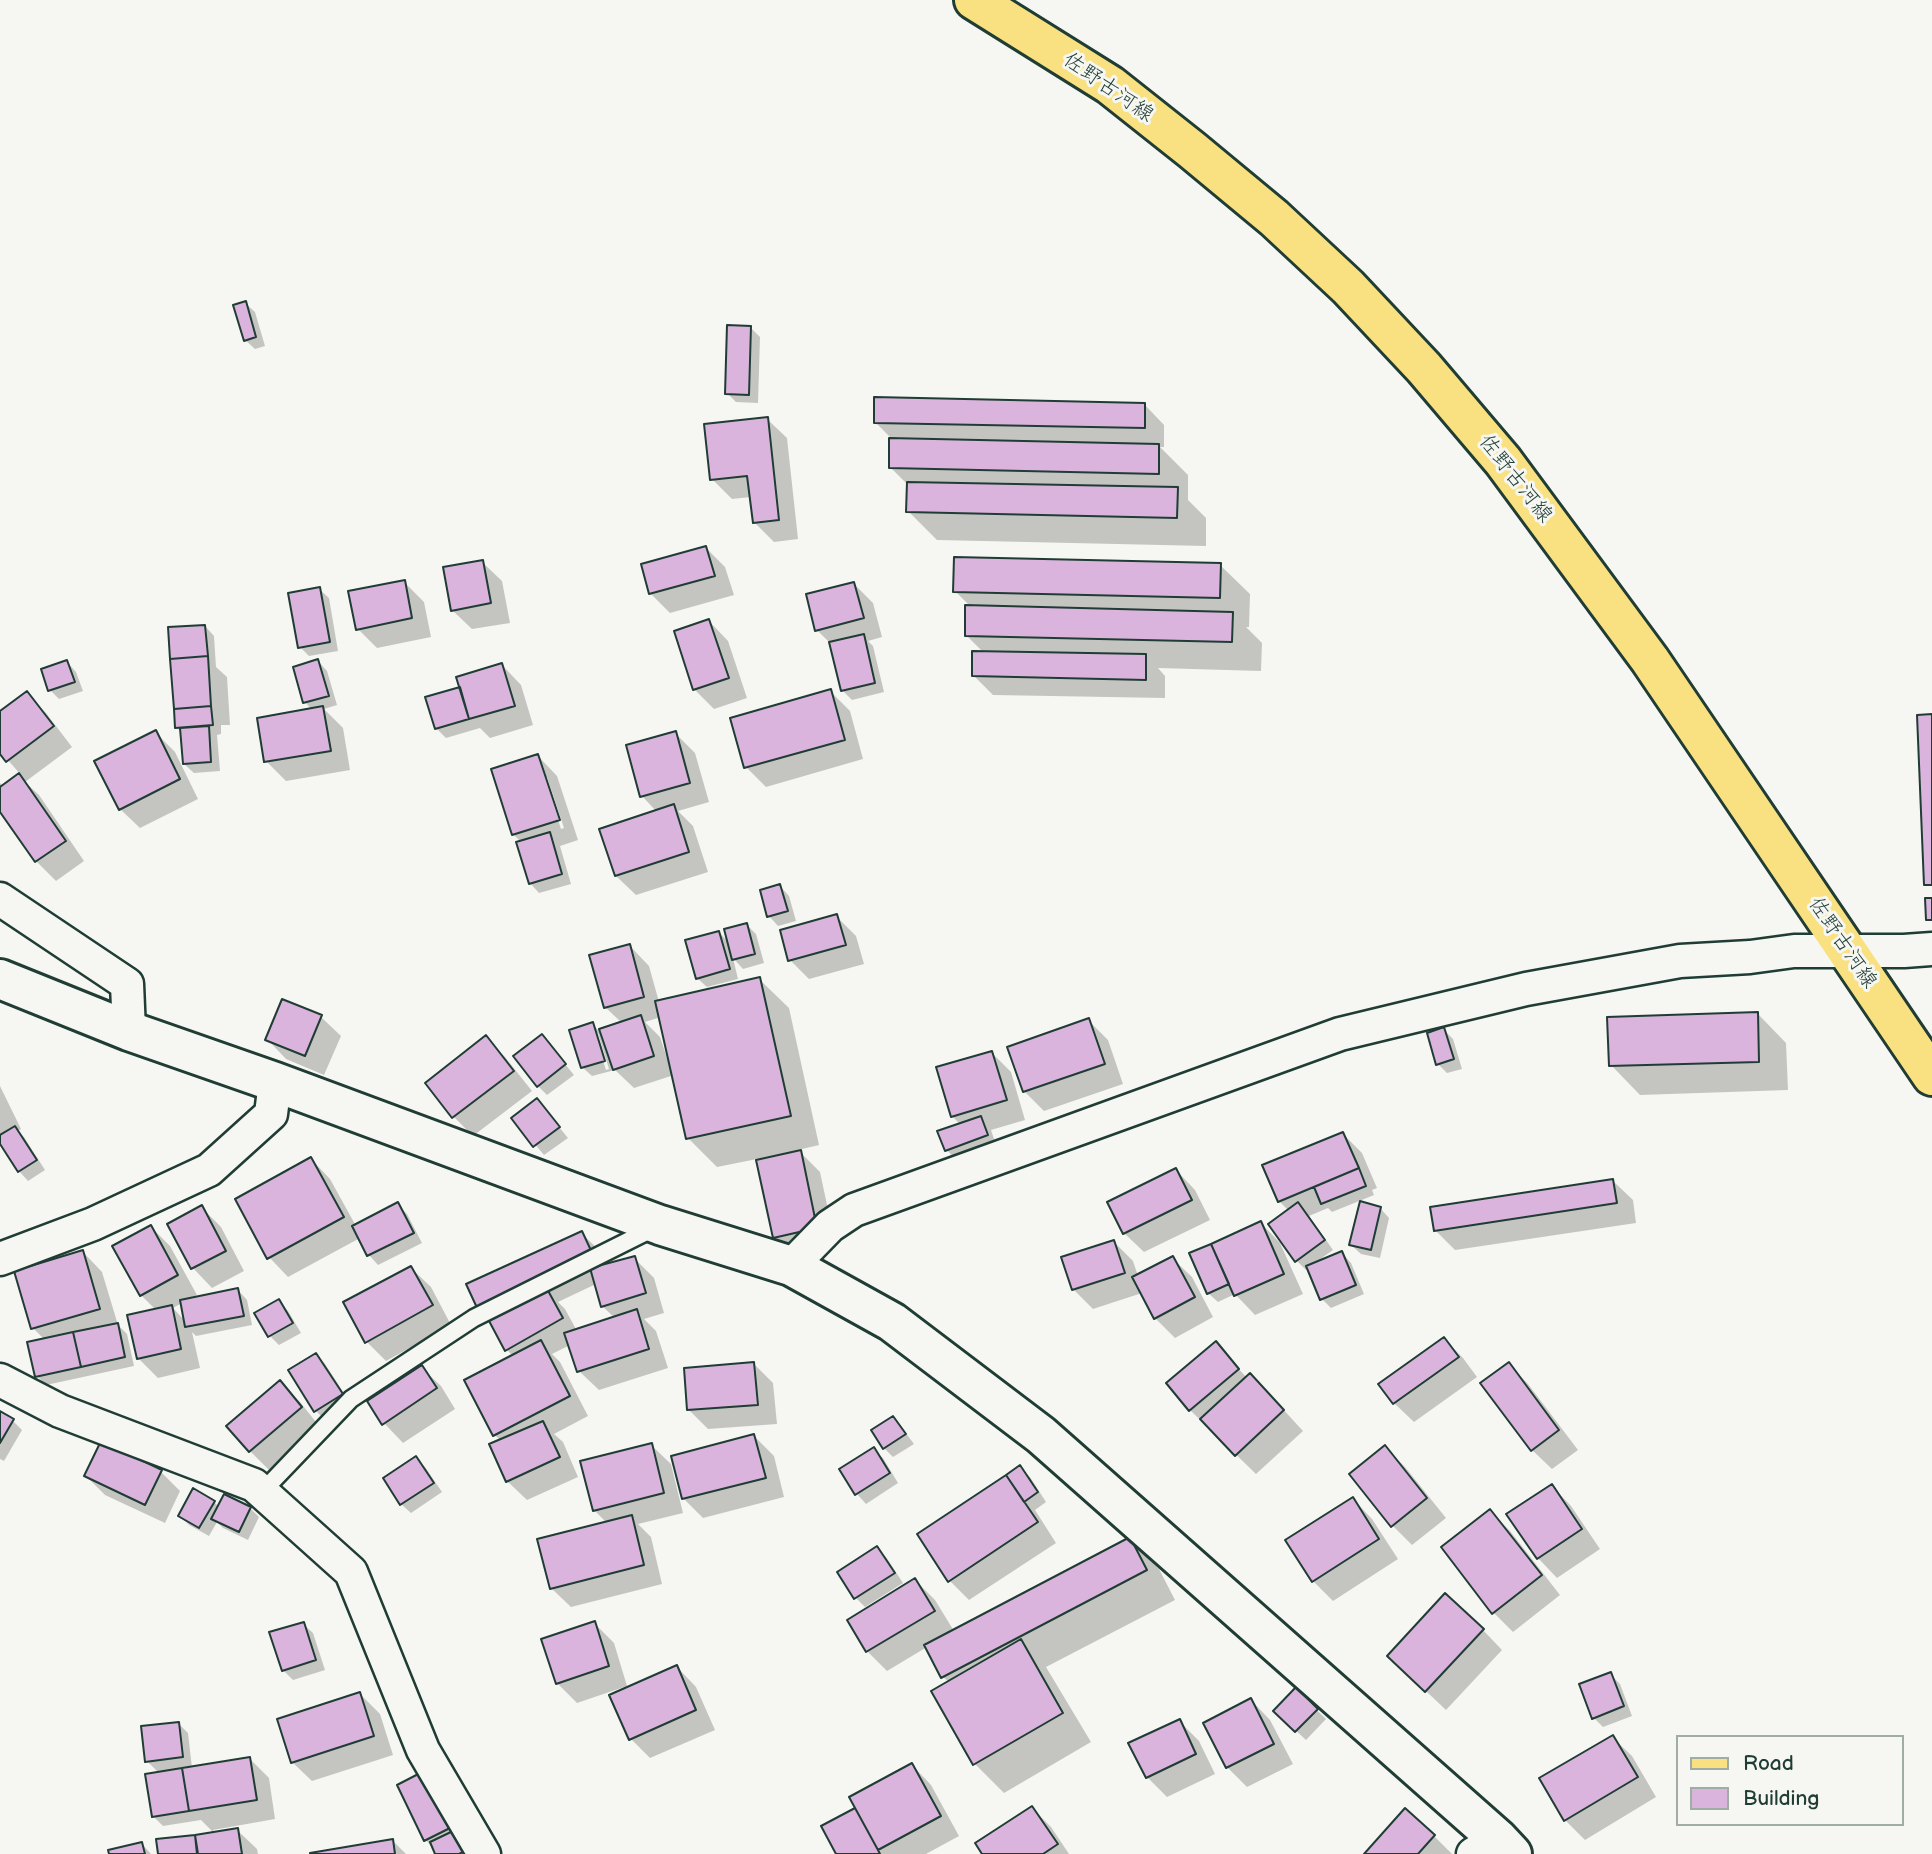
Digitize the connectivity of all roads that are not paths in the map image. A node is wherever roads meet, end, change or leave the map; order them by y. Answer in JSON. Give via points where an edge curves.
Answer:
{"nodes":[{"id":1,"x":974,"y":0,"type":"edge"},
{"id":2,"x":0,"y":898,"type":"edge"},
{"id":3,"x":1932,"y":949,"type":"edge"},
{"id":4,"x":1848,"y":951,"type":"junction"},
{"id":5,"x":0,"y":979,"type":"edge"},
{"id":6,"x":129,"y":1031,"type":"junction"},
{"id":7,"x":1932,"y":1076,"type":"edge"},
{"id":8,"x":275,"y":1082,"type":"junction"},
{"id":9,"x":660,"y":1225,"type":"junction"},
{"id":10,"x":0,"y":1259,"type":"edge"},
{"id":11,"x":791,"y":1266,"type":"junction"},
{"id":12,"x":0,"y":1380,"type":"edge"},
{"id":13,"x":262,"y":1492,"type":"junction"},
{"id":14,"x":1494,"y":1849,"type":"edge"},
{"id":15,"x":484,"y":1854,"type":"edge"}],
"edges":[{"from":1,"to":4,"type":"main road","name":"佐野古河線","via":[[1110,85],[1192,150],[1321,261],[1424,368],[1503,461],[1650,660]]},
{"from":2,"to":6,"type":"street","via":[[127,984]]},
{"from":3,"to":4,"type":"street"},
{"from":4,"to":7,"type":"main road","name":"佐野古河線"},
{"from":4,"to":11,"type":"street","via":[[1679,961],[1526,989],[1340,1034],[854,1210]]},
{"from":5,"to":6,"type":"street"},
{"from":6,"to":8,"type":"street"},
{"from":8,"to":9,"type":"street"},
{"from":8,"to":10,"type":"street","via":[[271,1114],[209,1170],[93,1224]]},
{"from":9,"to":11,"type":"street"},
{"from":9,"to":13,"type":"lane","via":[[474,1318],[351,1399]]},
{"from":11,"to":14,"type":"street","via":[[891,1322],[1041,1435]]},
{"from":12,"to":13,"type":"street","via":[[60,1411],[254,1485]]},
{"from":13,"to":15,"type":"street","via":[[351,1572],[423,1750]]}]}
